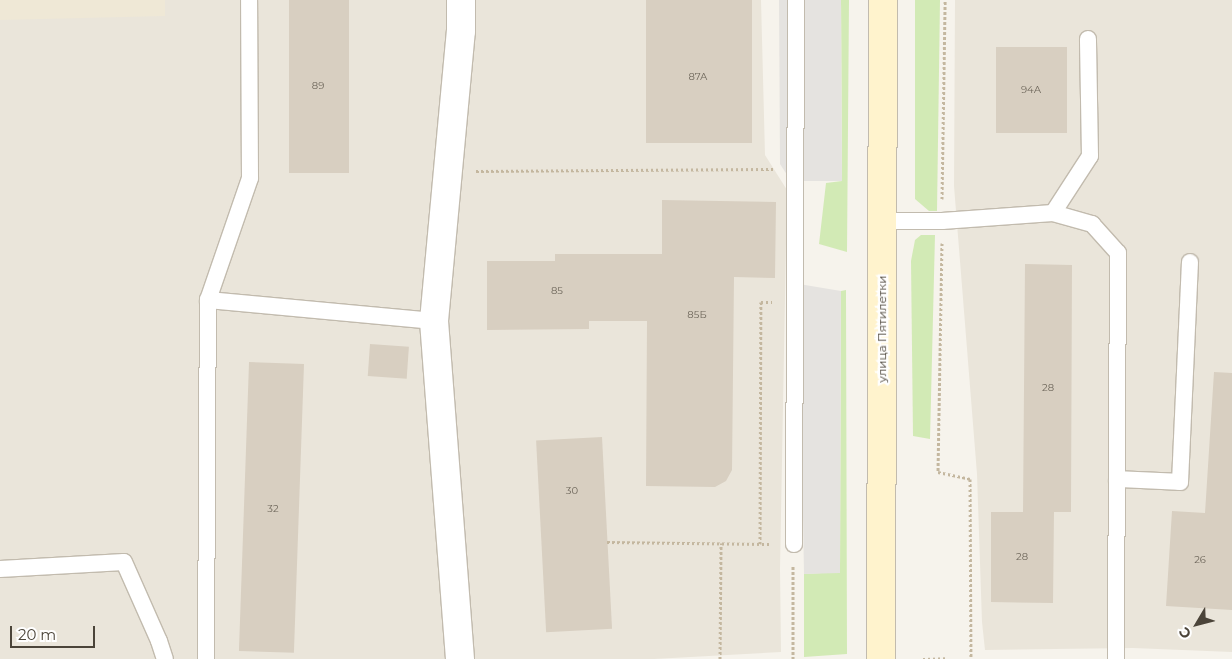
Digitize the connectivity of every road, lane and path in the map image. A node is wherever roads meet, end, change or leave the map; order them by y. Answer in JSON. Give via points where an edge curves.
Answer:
{"nodes":[{"id":1,"x":249,"y":0,"type":"edge"},
{"id":2,"x":461,"y":0,"type":"edge"},
{"id":3,"x":796,"y":0,"type":"edge"},
{"id":4,"x":883,"y":0,"type":"edge"},
{"id":5,"x":945,"y":0,"type":"edge"},
{"id":6,"x":1088,"y":39,"type":"dead end"},
{"id":7,"x":796,"y":168,"type":"junction"},
{"id":8,"x":448,"y":171,"type":"junction"},
{"id":9,"x":1053,"y":213,"type":"junction"},
{"id":10,"x":942,"y":220,"type":"junction"},
{"id":11,"x":882,"y":221,"type":"junction"},
{"id":12,"x":1190,"y":262,"type":"dead end"},
{"id":13,"x":208,"y":300,"type":"junction"},
{"id":14,"x":761,"y":302,"type":"dead end"},
{"id":15,"x":434,"y":321,"type":"junction"},
{"id":16,"x":1117,"y":479,"type":"junction"},
{"id":17,"x":607,"y":542,"type":"dead end"},
{"id":18,"x":721,"y":543,"type":"junction"},
{"id":19,"x":760,"y":544,"type":"junction"},
{"id":20,"x":773,"y":544,"type":"dead end"},
{"id":21,"x":794,"y":544,"type":"joint"},
{"id":22,"x":0,"y":569,"type":"edge"},
{"id":23,"x":946,"y":658,"type":"edge"},
{"id":24,"x":165,"y":659,"type":"edge"},
{"id":25,"x":206,"y":659,"type":"edge"},
{"id":26,"x":460,"y":659,"type":"edge"},
{"id":27,"x":720,"y":659,"type":"edge"},
{"id":28,"x":793,"y":659,"type":"edge"},
{"id":29,"x":880,"y":659,"type":"edge"},
{"id":30,"x":923,"y":659,"type":"edge"},
{"id":31,"x":950,"y":659,"type":"edge"},
{"id":32,"x":971,"y":659,"type":"edge"},
{"id":33,"x":1116,"y":659,"type":"edge"}],
"edges":[{"from":1,"to":13,"type":"lane","via":[[250,178]]},
{"from":2,"to":8,"type":"street"},
{"from":3,"to":7,"type":"lane"},
{"from":4,"to":11,"type":"main road","name":"улица Пятилетки"},
{"from":5,"to":10,"type":"path"},
{"from":6,"to":9,"type":"lane","via":[[1090,156]]},
{"from":7,"to":8,"type":"path"},
{"from":7,"to":21,"type":"lane"},
{"from":8,"to":15,"type":"street"},
{"from":9,"to":10,"type":"lane"},
{"from":9,"to":16,"type":"lane","via":[[1092,224],[1118,253]]},
{"from":10,"to":11,"type":"lane"},
{"from":10,"to":32,"type":"path","via":[[938,472],[970,479]]},
{"from":11,"to":29,"type":"main road","name":"улица Пятилетки"},
{"from":12,"to":16,"type":"lane","via":[[1180,482]]},
{"from":13,"to":15,"type":"lane"},
{"from":13,"to":25,"type":"lane"},
{"from":14,"to":19,"type":"path"},
{"from":15,"to":26,"type":"street"},
{"from":16,"to":33,"type":"lane"},
{"from":17,"to":18,"type":"path"},
{"from":18,"to":19,"type":"path"},
{"from":18,"to":27,"type":"path"},
{"from":19,"to":20,"type":"path"},
{"from":21,"to":28,"type":"path"},
{"from":22,"to":24,"type":"lane","via":[[124,562]]},
{"from":23,"to":30,"type":"path"},
{"from":23,"to":31,"type":"path"}]}
